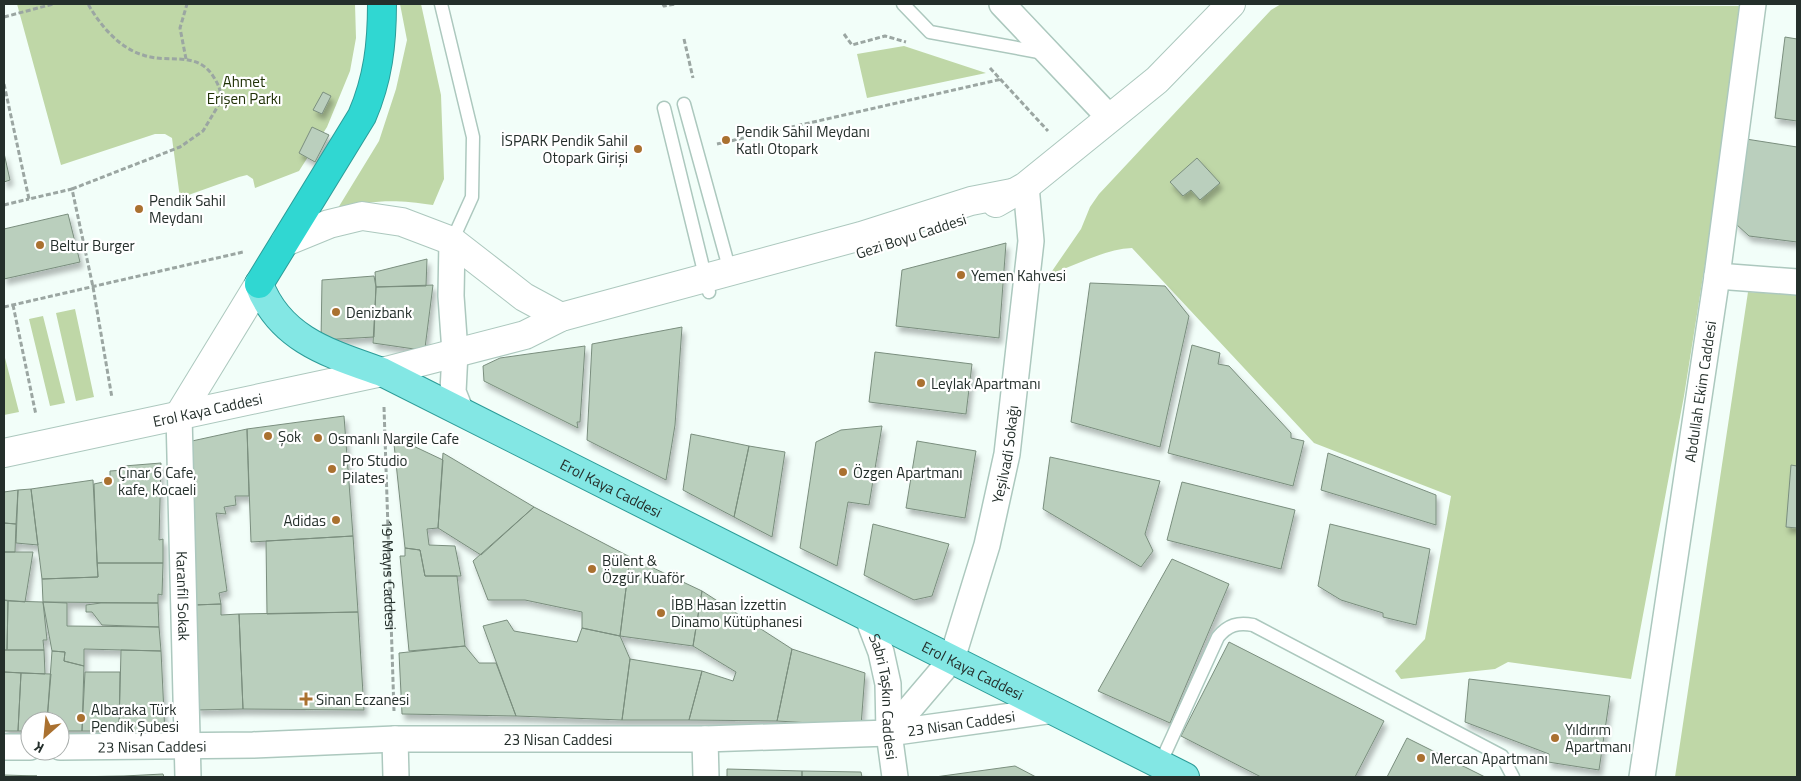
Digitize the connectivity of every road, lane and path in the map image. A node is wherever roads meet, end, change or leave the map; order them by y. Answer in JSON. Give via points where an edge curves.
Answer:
{"nodes":[{"id":1,"x":53,"y":4,"type":"edge"},
{"id":2,"x":88,"y":4,"type":"edge"},
{"id":3,"x":187,"y":4,"type":"edge"},
{"id":4,"x":382,"y":4,"type":"edge"},
{"id":5,"x":440,"y":4,"type":"edge"},
{"id":6,"x":663,"y":4,"type":"edge"},
{"id":7,"x":676,"y":4,"type":"edge"},
{"id":8,"x":903,"y":4,"type":"edge"},
{"id":9,"x":1002,"y":4,"type":"edge"},
{"id":10,"x":1230,"y":4,"type":"edge"},
{"id":11,"x":1753,"y":4,"type":"edge"},
{"id":12,"x":4,"y":17,"type":"edge"},
{"id":13,"x":844,"y":34,"type":"dead end"},
{"id":14,"x":684,"y":39,"type":"dead end"},
{"id":15,"x":914,"y":44,"type":"dead end"},
{"id":16,"x":1049,"y":54,"type":"junction"},
{"id":17,"x":186,"y":59,"type":"junction"},
{"id":18,"x":986,"y":64,"type":"dead end"},
{"id":19,"x":693,"y":78,"type":"dead end"},
{"id":20,"x":1002,"y":79,"type":"junction"},
{"id":21,"x":4,"y":84,"type":"edge"},
{"id":22,"x":684,"y":104,"type":"dead end"},
{"id":23,"x":664,"y":108,"type":"dead end"},
{"id":24,"x":1109,"y":118,"type":"junction"},
{"id":25,"x":712,"y":146,"type":"dead end"},
{"id":26,"x":1066,"y":152,"type":"junction"},
{"id":27,"x":72,"y":189,"type":"junction"},
{"id":28,"x":1019,"y":189,"type":"junction"},
{"id":29,"x":29,"y":199,"type":"junction"},
{"id":30,"x":4,"y":205,"type":"edge"},
{"id":31,"x":452,"y":241,"type":"junction"},
{"id":32,"x":285,"y":242,"type":"junction"},
{"id":33,"x":1717,"y":276,"type":"junction"},
{"id":34,"x":719,"y":282,"type":"junction"},
{"id":35,"x":1797,"y":282,"type":"edge"},
{"id":36,"x":259,"y":284,"type":"junction"},
{"id":37,"x":93,"y":287,"type":"junction"},
{"id":38,"x":13,"y":306,"type":"junction"},
{"id":39,"x":4,"y":307,"type":"edge"},
{"id":40,"x":561,"y":317,"type":"junction"},
{"id":41,"x":525,"y":335,"type":"junction"},
{"id":42,"x":455,"y":352,"type":"junction"},
{"id":43,"x":382,"y":372,"type":"junction"},
{"id":44,"x":461,"y":412,"type":"junction"},
{"id":45,"x":179,"y":415,"type":"junction"},
{"id":46,"x":118,"y":429,"type":"junction"},
{"id":47,"x":43,"y":445,"type":"junction"},
{"id":48,"x":4,"y":453,"type":"edge"},
{"id":49,"x":868,"y":618,"type":"junction"},
{"id":50,"x":952,"y":659,"type":"junction"},
{"id":51,"x":1054,"y":710,"type":"junction"},
{"id":52,"x":889,"y":733,"type":"junction"},
{"id":53,"x":395,"y":739,"type":"junction"},
{"id":54,"x":705,"y":739,"type":"junction"},
{"id":55,"x":187,"y":746,"type":"junction"},
{"id":56,"x":20,"y":747,"type":"edge"},
{"id":57,"x":70,"y":747,"type":"edge"},
{"id":58,"x":4,"y":748,"type":"edge"},
{"id":59,"x":1160,"y":764,"type":"junction"},
{"id":60,"x":188,"y":777,"type":"edge"},
{"id":61,"x":396,"y":777,"type":"edge"},
{"id":62,"x":706,"y":777,"type":"edge"},
{"id":63,"x":895,"y":777,"type":"edge"},
{"id":64,"x":1186,"y":777,"type":"edge"},
{"id":65,"x":1513,"y":777,"type":"edge"},
{"id":66,"x":1642,"y":777,"type":"edge"}],
"edges":[{"from":1,"to":12,"type":"path"},
{"from":2,"to":17,"type":"path","via":[[109,32],[134,52],[144,56]]},
{"from":3,"to":17,"type":"path","via":[[180,28]]},
{"from":4,"to":32,"type":"highway","via":[[382,47],[372,94],[362,116]]},
{"from":5,"to":31,"type":"lane","via":[[472,137],[472,197]]},
{"from":6,"to":7,"type":"path"},
{"from":8,"to":16,"type":"lane","via":[[930,32]]},
{"from":9,"to":16,"type":"street"},
{"from":10,"to":24,"type":"street","via":[[1157,80]]},
{"from":11,"to":33,"type":"street","name":"Abdullah Ekim Caddesi"},
{"from":13,"to":15,"type":"path","via":[[852,45],[886,36]]},
{"from":14,"to":19,"type":"path"},
{"from":16,"to":24,"type":"street"},
{"from":17,"to":27,"type":"path","via":[[202,64],[221,92],[221,101],[203,131],[164,155]]},
{"from":18,"to":20,"type":"path"},
{"from":20,"to":25,"type":"path"},
{"from":20,"to":26,"type":"path"},
{"from":21,"to":29,"type":"path"},
{"from":22,"to":34,"type":"lane"},
{"from":23,"to":34,"type":"lane"},
{"from":24,"to":26,"type":"street"},
{"from":26,"to":28,"type":"street"},
{"from":27,"to":29,"type":"path"},
{"from":27,"to":37,"type":"path"},
{"from":28,"to":34,"type":"street","via":[[971,201]]},
{"from":28,"to":50,"type":"street","name":"Yeşilvadi Sokağı","via":[[1031,241],[1007,454],[987,545]]},
{"from":29,"to":30,"type":"path"},
{"from":31,"to":32,"type":"street","via":[[402,222],[362,216],[328,224]]},
{"from":31,"to":40,"type":"street","via":[[524,297]]},
{"from":31,"to":42,"type":"street"},
{"from":32,"to":36,"type":"highway"},
{"from":32,"to":37,"type":"path"},
{"from":33,"to":35,"type":"street"},
{"from":33,"to":66,"type":"street","name":"Abdullah Ekim Caddesi"},
{"from":34,"to":40,"type":"street"},
{"from":34,"to":41,"type":"street","via":[[571,332]]},
{"from":36,"to":43,"type":"main road","via":[[275,315],[299,336],[340,358]]},
{"from":36,"to":45,"type":"street"},
{"from":37,"to":38,"type":"path"},
{"from":37,"to":46,"type":"path"},
{"from":38,"to":39,"type":"path"},
{"from":38,"to":47,"type":"path"},
{"from":40,"to":41,"type":"street"},
{"from":41,"to":42,"type":"street"},
{"from":42,"to":43,"type":"street"},
{"from":42,"to":44,"type":"street","via":[[453,392]]},
{"from":43,"to":44,"type":"main road","name":"Erol Kaya Caddesi"},
{"from":43,"to":45,"type":"street","name":"Erol Kaya Caddesi"},
{"from":43,"to":53,"type":"path","name":"19 Mayıs Caddesi"},
{"from":44,"to":49,"type":"main road","name":"Erol Kaya Caddesi"},
{"from":45,"to":46,"type":"street","name":"Erol Kaya Caddesi"},
{"from":45,"to":55,"type":"street","name":"Karanfil Sokak"},
{"from":46,"to":47,"type":"street","name":"Erol Kaya Caddesi"},
{"from":47,"to":48,"type":"street","name":"Erol Kaya Caddesi"},
{"from":49,"to":50,"type":"main road","name":"Erol Kaya Caddesi"},
{"from":49,"to":52,"type":"street","name":"Sabri Taşkın Caddesi","via":[[881,652],[888,684]]},
{"from":50,"to":51,"type":"main road","name":"Erol Kaya Caddesi"},
{"from":50,"to":52,"type":"street"},
{"from":51,"to":52,"type":"street","name":"23 Nisan Caddesi"},
{"from":51,"to":59,"type":"main road","name":"Erol Kaya Caddesi"},
{"from":52,"to":54,"type":"street","name":"23 Nisan Caddesi"},
{"from":52,"to":63,"type":"street","name":"Sabri Taşkın Caddesi"},
{"from":53,"to":54,"type":"street","name":"23 Nisan Caddesi"},
{"from":53,"to":55,"type":"street","name":"23 Nisan Caddesi"},
{"from":53,"to":61,"type":"street"},
{"from":54,"to":62,"type":"street"},
{"from":55,"to":57,"type":"street","name":"23 Nisan Caddesi"},
{"from":55,"to":60,"type":"street","name":"Karanfil Sokak"},
{"from":56,"to":58,"type":"street"},
{"from":59,"to":64,"type":"main road","name":"Erol Kaya Caddesi"},
{"from":59,"to":65,"type":"lane","via":[[1218,637],[1230,626],[1245,623],[1502,756]]}]}
